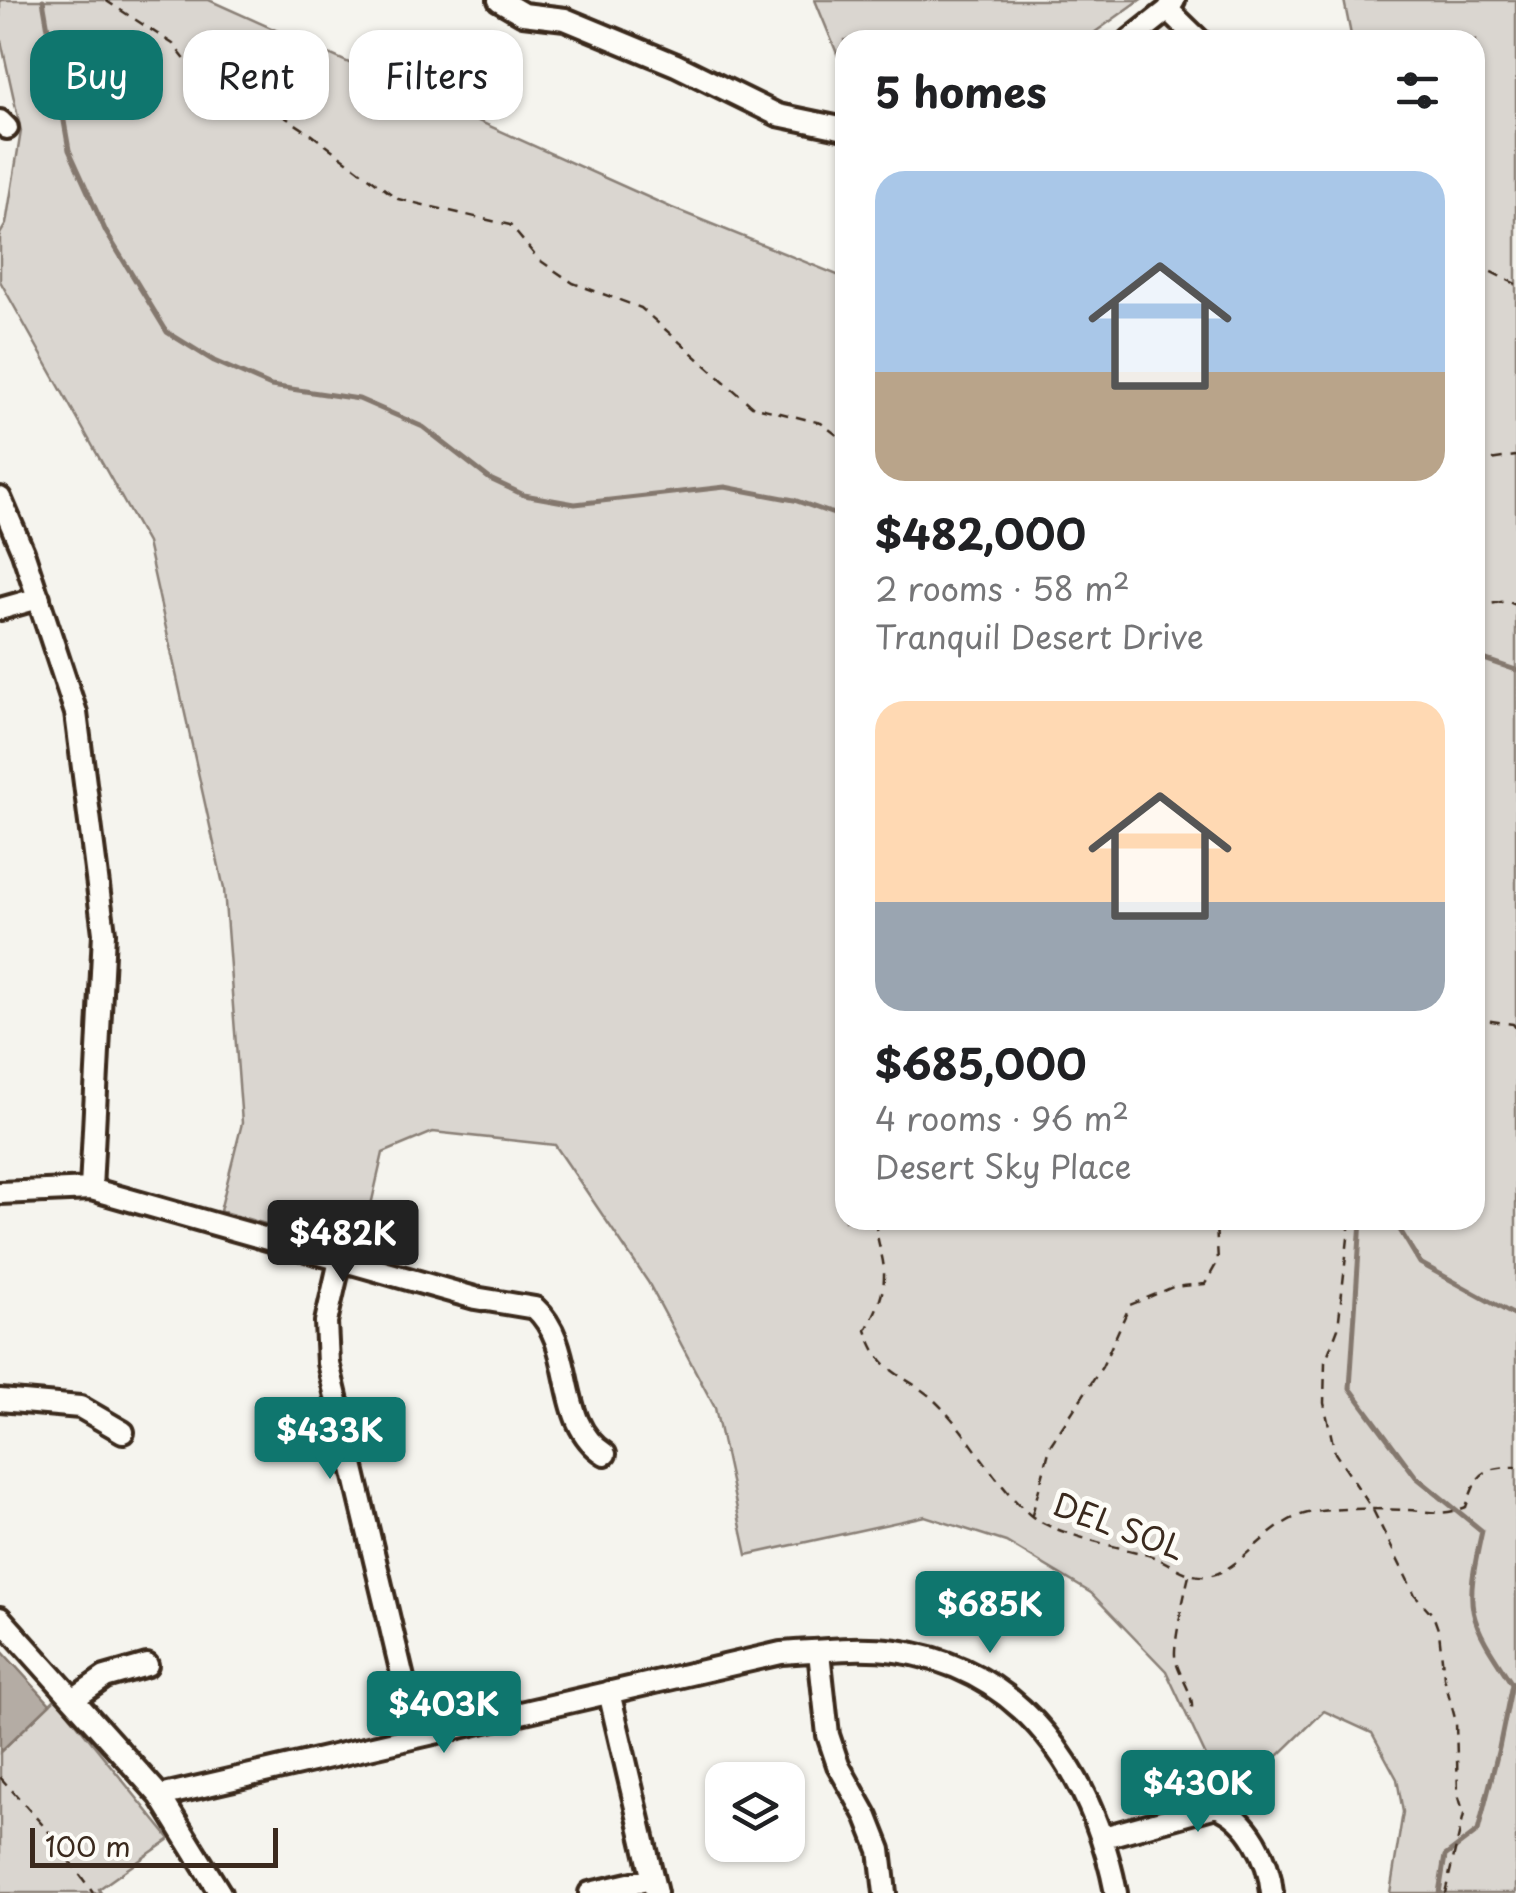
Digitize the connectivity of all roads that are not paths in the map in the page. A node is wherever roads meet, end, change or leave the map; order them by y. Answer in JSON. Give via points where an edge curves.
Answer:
{"nodes":[{"id":1,"x":499,"y":0,"type":"edge"},
{"id":2,"x":549,"y":0,"type":"edge"},
{"id":3,"x":1171,"y":5,"type":"edge"},
{"id":4,"x":565,"y":19,"type":"junction"},
{"id":5,"x":1142,"y":30,"type":"edge"},
{"id":6,"x":1192,"y":30,"type":"edge"},
{"id":7,"x":835,"y":127,"type":"edge"},
{"id":8,"x":0,"y":498,"type":"edge"},
{"id":9,"x":38,"y":598,"type":"junction"},
{"id":10,"x":0,"y":610,"type":"edge"},
{"id":11,"x":91,"y":1189,"type":"junction"},
{"id":12,"x":0,"y":1193,"type":"edge"},
{"id":13,"x":348,"y":1226,"type":"dead end"},
{"id":14,"x":340,"y":1258,"type":"junction"},
{"id":15,"x":0,"y":1400,"type":"edge"},
{"id":16,"x":123,"y":1432,"type":"dead end"},
{"id":17,"x":605,"y":1454,"type":"dead end"},
{"id":18,"x":0,"y":1618,"type":"edge"},
{"id":19,"x":818,"y":1652,"type":"junction"},
{"id":20,"x":147,"y":1665,"type":"dead end"},
{"id":21,"x":609,"y":1692,"type":"junction"},
{"id":22,"x":74,"y":1698,"type":"junction"},
{"id":23,"x":417,"y":1737,"type":"junction"},
{"id":24,"x":160,"y":1796,"type":"junction"},
{"id":25,"x":1104,"y":1837,"type":"junction"},
{"id":26,"x":653,"y":1886,"type":"edge"},
{"id":27,"x":220,"y":1893,"type":"edge"},
{"id":28,"x":590,"y":1893,"type":"edge"},
{"id":29,"x":885,"y":1893,"type":"edge"},
{"id":30,"x":1116,"y":1893,"type":"edge"},
{"id":31,"x":1272,"y":1893,"type":"edge"}],
"edges":[{"from":1,"to":4,"type":"street","via":[[524,14]]},
{"from":2,"to":4,"type":"street"},
{"from":3,"to":5,"type":"street"},
{"from":3,"to":6,"type":"street"},
{"from":4,"to":7,"type":"street","via":[[778,115]]},
{"from":8,"to":9,"type":"street"},
{"from":9,"to":10,"type":"street"},
{"from":9,"to":11,"type":"street","via":[[76,713],[104,934]]},
{"from":11,"to":12,"type":"street"},
{"from":11,"to":14,"type":"street"},
{"from":13,"to":14,"type":"street"},
{"from":14,"to":17,"type":"street","via":[[492,1303],[535,1308],[555,1341],[580,1430]]},
{"from":14,"to":23,"type":"street","via":[[326,1322],[328,1363]]},
{"from":15,"to":16,"type":"street","via":[[80,1407]]},
{"from":18,"to":22,"type":"street"},
{"from":19,"to":21,"type":"street"},
{"from":19,"to":25,"type":"street","via":[[894,1650],[935,1658],[982,1680],[1061,1750]]},
{"from":19,"to":29,"type":"street","via":[[828,1735],[880,1850]]},
{"from":20,"to":22,"type":"street","via":[[105,1677]]},
{"from":21,"to":23,"type":"street"},
{"from":21,"to":26,"type":"street"},
{"from":22,"to":24,"type":"street"},
{"from":23,"to":24,"type":"street"},
{"from":24,"to":27,"type":"street"},
{"from":25,"to":30,"type":"street"},
{"from":25,"to":31,"type":"street","via":[[1216,1806],[1230,1811],[1254,1839]]},
{"from":26,"to":28,"type":"street"}]}
